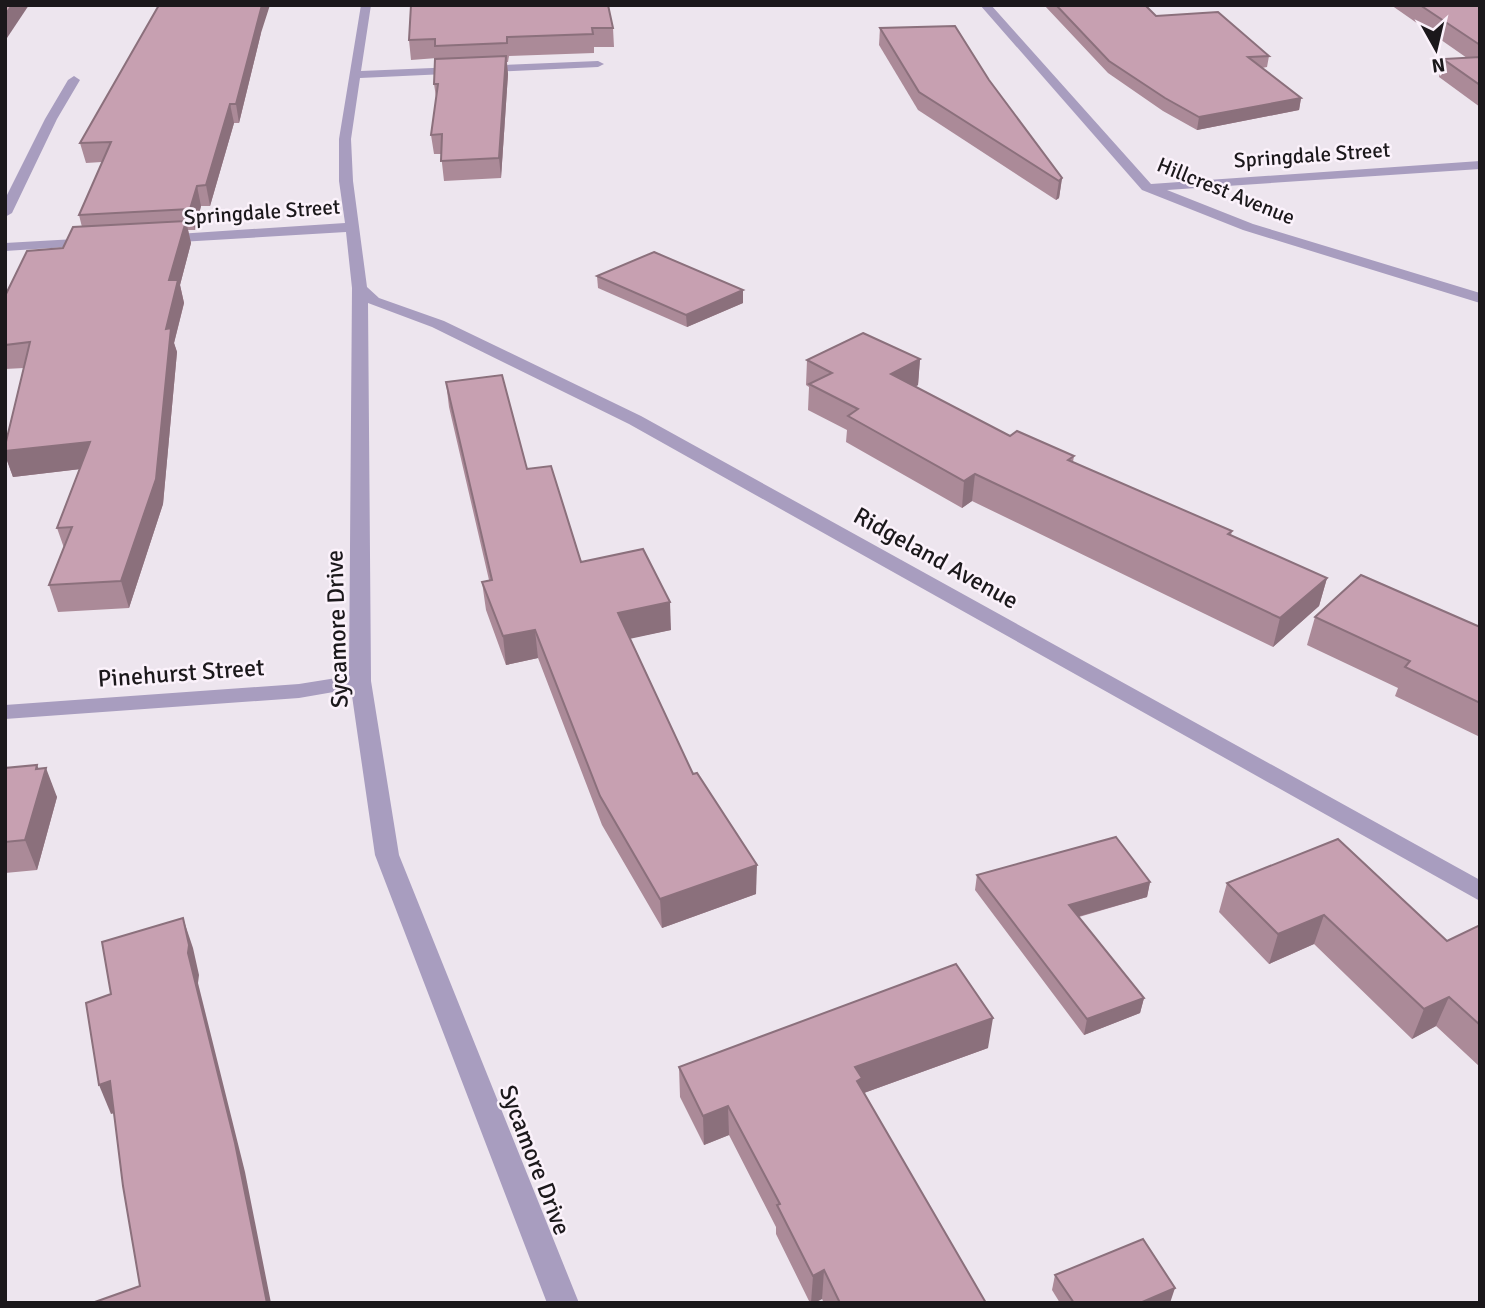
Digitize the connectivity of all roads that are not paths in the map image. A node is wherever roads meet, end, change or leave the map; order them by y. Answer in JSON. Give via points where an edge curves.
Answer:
{"nodes":[{"id":1,"x":366,"y":5,"type":"edge"},
{"id":2,"x":985,"y":5,"type":"edge"},
{"id":3,"x":598,"y":64,"type":"dead end"},
{"id":4,"x":354,"y":75,"type":"junction"},
{"id":5,"x":75,"y":80,"type":"dead end"},
{"id":6,"x":1480,"y":165,"type":"edge"},
{"id":7,"x":1147,"y":187,"type":"junction"},
{"id":8,"x":5,"y":213,"type":"edge"},
{"id":9,"x":354,"y":227,"type":"junction"},
{"id":10,"x":144,"y":240,"type":"edge"},
{"id":11,"x":103,"y":242,"type":"edge"},
{"id":12,"x":5,"y":247,"type":"edge"},
{"id":13,"x":359,"y":288,"type":"junction"},
{"id":14,"x":1480,"y":298,"type":"edge"},
{"id":15,"x":360,"y":681,"type":"junction"},
{"id":16,"x":5,"y":712,"type":"edge"},
{"id":17,"x":1480,"y":892,"type":"edge"},
{"id":18,"x":563,"y":1303,"type":"edge"}],
"edges":[{"from":1,"to":4,"type":"street","name":"Sycamore Drive"},
{"from":2,"to":7,"type":"street","name":"Hillcrest Avenue"},
{"from":3,"to":4,"type":"street"},
{"from":4,"to":9,"type":"street","name":"Sycamore Drive","via":[[345,139]]},
{"from":5,"to":8,"type":"street"},
{"from":6,"to":7,"type":"street","name":"Springdale Street"},
{"from":7,"to":14,"type":"street","name":"Hillcrest Avenue","via":[[1248,227]]},
{"from":9,"to":10,"type":"street","name":"Springdale Street"},
{"from":9,"to":13,"type":"street","name":"Sycamore Drive"},
{"from":11,"to":12,"type":"street"},
{"from":13,"to":15,"type":"street","name":"Sycamore Drive"},
{"from":13,"to":17,"type":"street","name":"Ridgeland Avenue","via":[[374,301],[438,324],[635,420]]},
{"from":15,"to":16,"type":"street","name":"Pinehurst Street","via":[[299,691]]},
{"from":15,"to":18,"type":"street","name":"Sycamore Drive","via":[[387,856]]}]}
